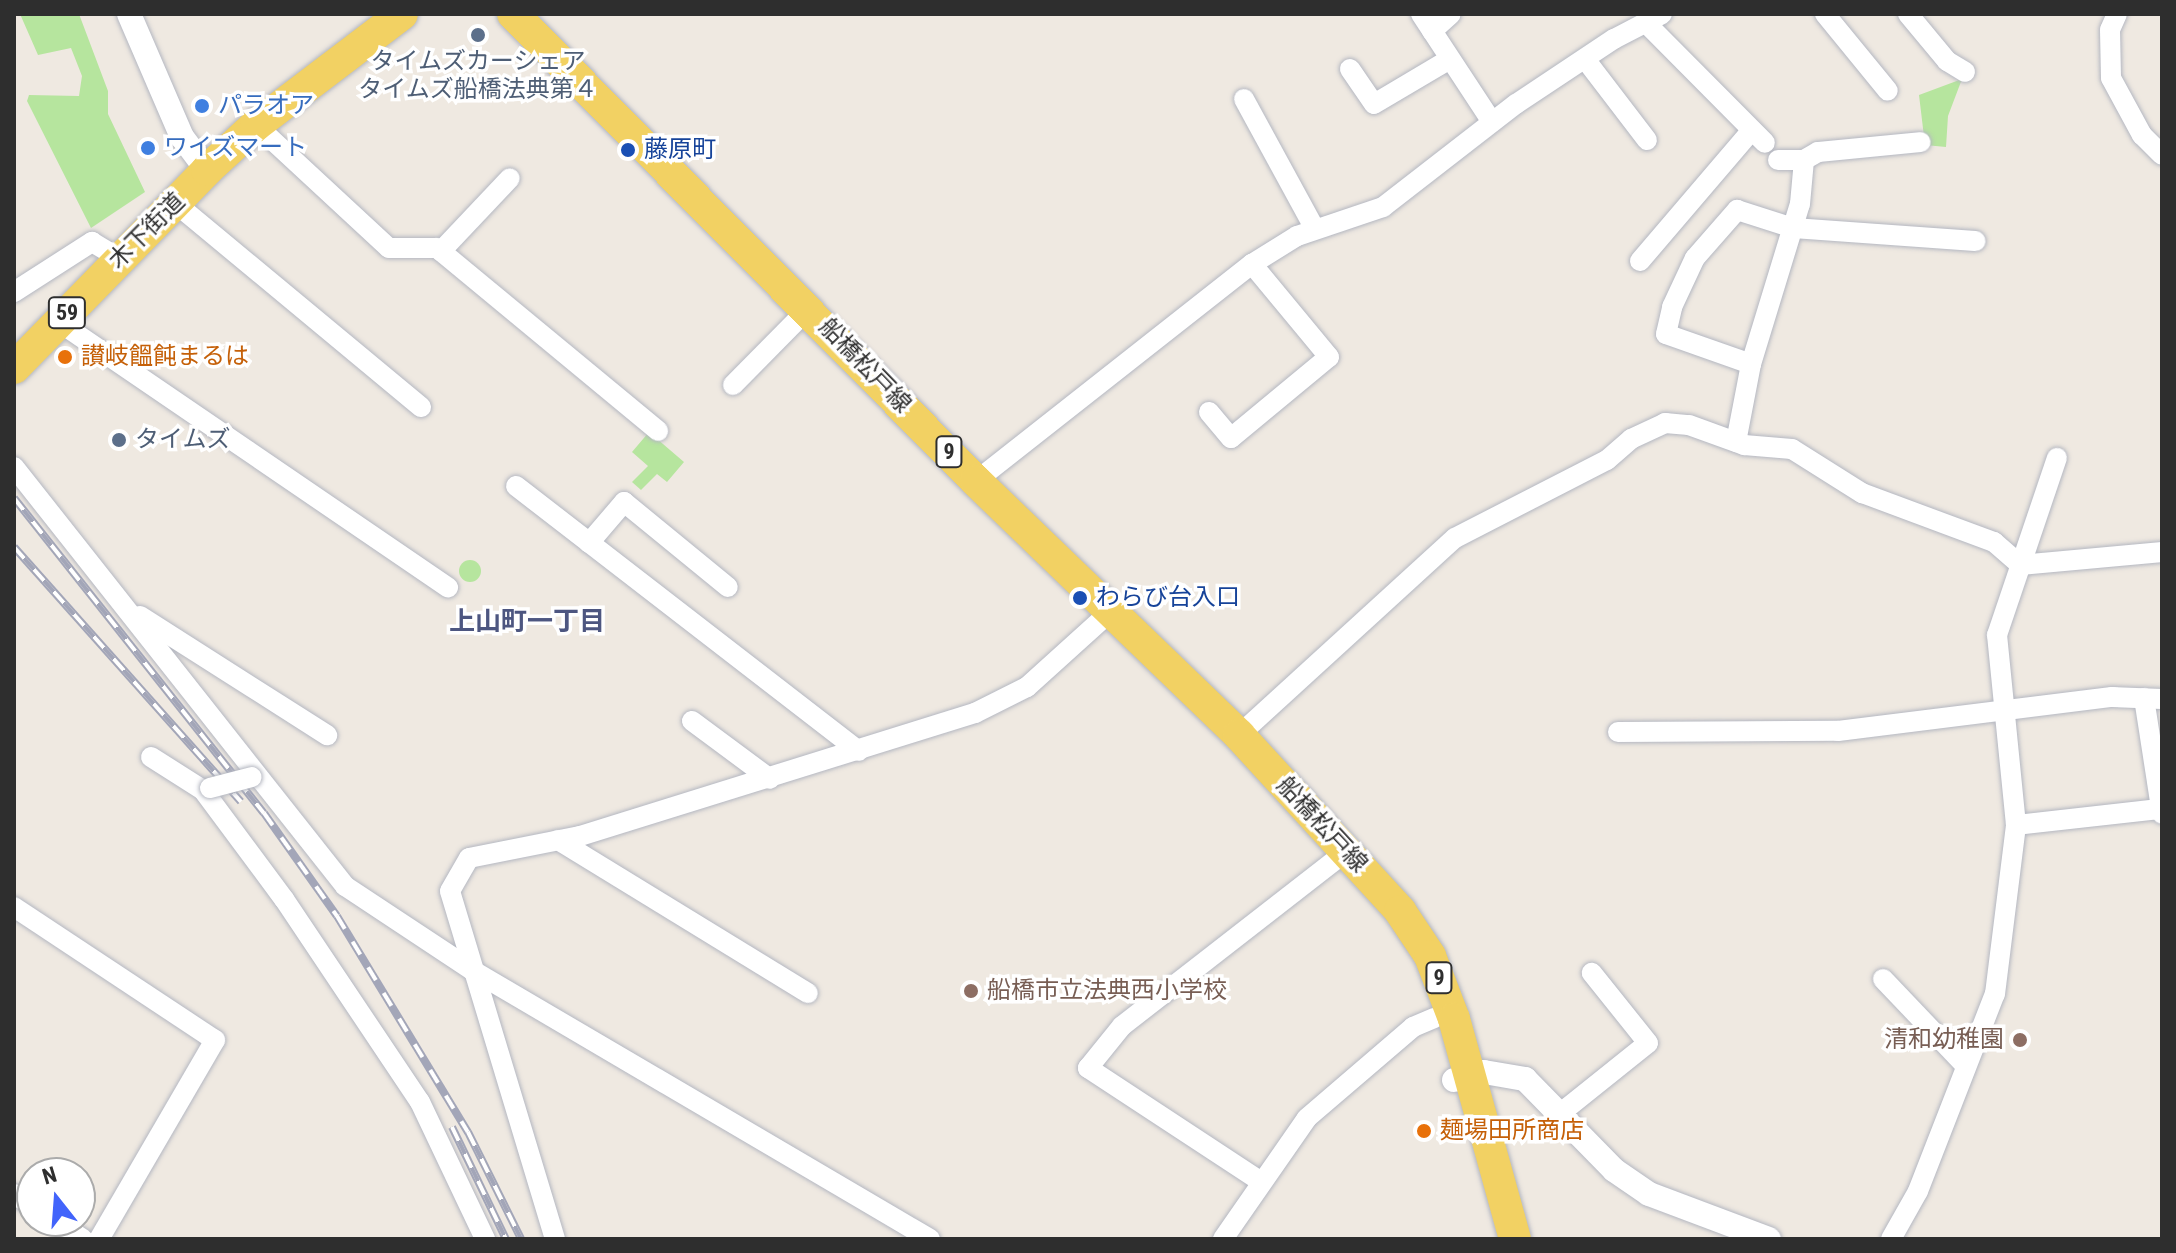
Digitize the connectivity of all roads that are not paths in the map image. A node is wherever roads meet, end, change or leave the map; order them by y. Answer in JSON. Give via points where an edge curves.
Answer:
{"nodes":[{"id":1,"x":129,"y":14,"type":"edge"},
{"id":2,"x":402,"y":14,"type":"edge"},
{"id":3,"x":513,"y":14,"type":"edge"},
{"id":4,"x":1451,"y":14,"type":"edge"},
{"id":5,"x":1825,"y":14,"type":"edge"},
{"id":6,"x":1908,"y":14,"type":"edge"},
{"id":7,"x":2117,"y":14,"type":"edge"},
{"id":8,"x":1654,"y":18,"type":"edge"},
{"id":9,"x":1427,"y":22,"type":"edge"},
{"id":10,"x":1450,"y":59,"type":"junction"},
{"id":11,"x":1585,"y":59,"type":"junction"},
{"id":12,"x":1350,"y":69,"type":"dead end"},
{"id":13,"x":1965,"y":72,"type":"dead end"},
{"id":14,"x":1888,"y":91,"type":"dead end"},
{"id":15,"x":1244,"y":99,"type":"dead end"},
{"id":16,"x":1492,"y":122,"type":"junction"},
{"id":17,"x":256,"y":125,"type":"junction"},
{"id":18,"x":1647,"y":140,"type":"dead end"},
{"id":19,"x":1921,"y":142,"type":"dead end"},
{"id":20,"x":2162,"y":155,"type":"edge"},
{"id":21,"x":1778,"y":160,"type":"dead end"},
{"id":22,"x":1804,"y":160,"type":"junction"},
{"id":23,"x":207,"y":170,"type":"junction"},
{"id":24,"x":510,"y":178,"type":"dead end"},
{"id":25,"x":174,"y":202,"type":"junction"},
{"id":26,"x":1793,"y":228,"type":"junction"},
{"id":27,"x":1315,"y":229,"type":"junction"},
{"id":28,"x":1976,"y":241,"type":"dead end"},
{"id":29,"x":441,"y":251,"type":"junction"},
{"id":30,"x":119,"y":258,"type":"junction"},
{"id":31,"x":1640,"y":261,"type":"dead end"},
{"id":32,"x":1252,"y":264,"type":"junction"},
{"id":33,"x":14,"y":292,"type":"edge"},
{"id":34,"x":808,"y":309,"type":"junction"},
{"id":35,"x":59,"y":322,"type":"junction"},
{"id":36,"x":1751,"y":364,"type":"junction"},
{"id":37,"x":14,"y":368,"type":"edge"},
{"id":38,"x":733,"y":385,"type":"dead end"},
{"id":39,"x":421,"y":407,"type":"dead end"},
{"id":40,"x":1209,"y":412,"type":"dead end"},
{"id":41,"x":658,"y":431,"type":"dead end"},
{"id":42,"x":1736,"y":442,"type":"junction"},
{"id":43,"x":2057,"y":458,"type":"dead end"},
{"id":44,"x":14,"y":467,"type":"edge"},
{"id":45,"x":976,"y":481,"type":"junction"},
{"id":46,"x":516,"y":486,"type":"dead end"},
{"id":47,"x":589,"y":543,"type":"junction"},
{"id":48,"x":2162,"y":552,"type":"edge"},
{"id":49,"x":2020,"y":565,"type":"junction"},
{"id":50,"x":448,"y":587,"type":"dead end"},
{"id":51,"x":728,"y":587,"type":"dead end"},
{"id":52,"x":127,"y":607,"type":"junction"},
{"id":53,"x":1111,"y":611,"type":"junction"},
{"id":54,"x":2153,"y":699,"type":"edge"},
{"id":55,"x":2006,"y":709,"type":"junction"},
{"id":56,"x":692,"y":721,"type":"dead end"},
{"id":57,"x":1618,"y":732,"type":"dead end"},
{"id":58,"x":327,"y":735,"type":"dead end"},
{"id":59,"x":1239,"y":735,"type":"junction"},
{"id":60,"x":859,"y":751,"type":"junction"},
{"id":61,"x":151,"y":757,"type":"dead end"},
{"id":62,"x":257,"y":776,"type":"junction"},
{"id":63,"x":770,"y":779,"type":"junction"},
{"id":64,"x":206,"y":789,"type":"junction"},
{"id":65,"x":2160,"y":812,"type":"edge"},
{"id":66,"x":2016,"y":825,"type":"junction"},
{"id":67,"x":558,"y":840,"type":"junction"},
{"id":68,"x":1347,"y":851,"type":"junction"},
{"id":69,"x":1383,"y":892,"type":"junction"},
{"id":70,"x":14,"y":907,"type":"edge"},
{"id":71,"x":472,"y":970,"type":"junction"},
{"id":72,"x":1592,"y":973,"type":"dead end"},
{"id":73,"x":1883,"y":979,"type":"dead end"},
{"id":74,"x":808,"y":993,"type":"dead end"},
{"id":75,"x":1434,"y":1018,"type":"junction"},
{"id":76,"x":1965,"y":1065,"type":"junction"},
{"id":77,"x":1463,"y":1078,"type":"junction"},
{"id":78,"x":1562,"y":1112,"type":"junction"},
{"id":79,"x":1260,"y":1181,"type":"junction"},
{"id":80,"x":99,"y":1239,"type":"edge"},
{"id":81,"x":485,"y":1239,"type":"edge"},
{"id":82,"x":555,"y":1239,"type":"edge"},
{"id":83,"x":930,"y":1239,"type":"edge"},
{"id":84,"x":1223,"y":1239,"type":"edge"},
{"id":85,"x":1494,"y":1239,"type":"edge"},
{"id":86,"x":1515,"y":1239,"type":"edge"},
{"id":87,"x":1769,"y":1239,"type":"edge"},
{"id":88,"x":1891,"y":1239,"type":"edge"}],
"edges":[{"from":1,"to":23,"type":"street","via":[[182,137]]},
{"from":2,"to":17,"type":"main road","name":"木下街道","number":"59"},
{"from":3,"to":34,"type":"main road","name":"船橋松戸線","number":"9"},
{"from":4,"to":9,"type":"street"},
{"from":5,"to":14,"type":"street"},
{"from":6,"to":13,"type":"street","via":[[1940,54]]},
{"from":7,"to":20,"type":"street","via":[[2110,30],[2111,78],[2142,135]]},
{"from":8,"to":11,"type":"street"},
{"from":8,"to":31,"type":"street","via":[[1758,137]]},
{"from":9,"to":10,"type":"street"},
{"from":10,"to":12,"type":"street","via":[[1374,104]]},
{"from":10,"to":16,"type":"street"},
{"from":11,"to":16,"type":"street"},
{"from":11,"to":18,"type":"street"},
{"from":15,"to":27,"type":"street"},
{"from":16,"to":27,"type":"street","via":[[1383,207]]},
{"from":17,"to":23,"type":"main road","name":"木下街道","number":"59"},
{"from":17,"to":29,"type":"street","via":[[389,248]]},
{"from":19,"to":22,"type":"street","via":[[1818,152]]},
{"from":21,"to":22,"type":"street"},
{"from":22,"to":26,"type":"street"},
{"from":23,"to":25,"type":"main road","name":"木下街道","number":"59"},
{"from":24,"to":29,"type":"street"},
{"from":25,"to":30,"type":"main road","name":"木下街道","number":"59"},
{"from":25,"to":39,"type":"street"},
{"from":26,"to":28,"type":"street"},
{"from":26,"to":36,"type":"street"},
{"from":26,"to":36,"type":"street","via":[[1737,210],[1695,258],[1672,307],[1666,334]]},
{"from":27,"to":32,"type":"street"},
{"from":29,"to":41,"type":"street"},
{"from":30,"to":33,"type":"street","via":[[92,242]]},
{"from":30,"to":35,"type":"main road","name":"木下街道","number":"59"},
{"from":32,"to":40,"type":"street","via":[[1329,357],[1231,438]]},
{"from":32,"to":45,"type":"street"},
{"from":34,"to":38,"type":"street"},
{"from":34,"to":45,"type":"main road","name":"船橋松戸線","number":"9"},
{"from":35,"to":37,"type":"main road","name":"木下街道","number":"59"},
{"from":35,"to":50,"type":"street"},
{"from":36,"to":42,"type":"street"},
{"from":42,"to":49,"type":"street","via":[[1773,443],[1801,453],[1862,493],[1994,542]]},
{"from":42,"to":59,"type":"street","via":[[1689,425],[1656,425],[1594,467],[1482,521],[1455,538]]},
{"from":43,"to":49,"type":"street"},
{"from":44,"to":52,"type":"street"},
{"from":45,"to":53,"type":"main road","name":"船橋松戸線","number":"9"},
{"from":46,"to":47,"type":"street"},
{"from":47,"to":51,"type":"street","via":[[624,502]]},
{"from":47,"to":60,"type":"street"},
{"from":48,"to":49,"type":"street"},
{"from":49,"to":55,"type":"street","via":[[1997,635]]},
{"from":52,"to":58,"type":"street"},
{"from":52,"to":62,"type":"street"},
{"from":53,"to":59,"type":"main road","name":"船橋松戸線","number":"9"},
{"from":53,"to":60,"type":"street","via":[[1004,701]]},
{"from":54,"to":55,"type":"street"},
{"from":54,"to":65,"type":"street"},
{"from":55,"to":57,"type":"street","via":[[1838,731]]},
{"from":55,"to":66,"type":"street"},
{"from":56,"to":63,"type":"street"},
{"from":59,"to":68,"type":"main road","name":"船橋松戸線","number":"9"},
{"from":60,"to":63,"type":"street"},
{"from":61,"to":64,"type":"street"},
{"from":62,"to":64,"type":"street","bridge":true},
{"from":62,"to":71,"type":"street","via":[[345,886]]},
{"from":63,"to":67,"type":"street"},
{"from":64,"to":81,"type":"street","via":[[420,1102]]},
{"from":65,"to":66,"type":"street"},
{"from":66,"to":76,"type":"street","via":[[1995,994]]},
{"from":67,"to":71,"type":"street","via":[[469,858],[450,891]]},
{"from":67,"to":74,"type":"street"},
{"from":68,"to":69,"type":"main road","name":"船橋松戸線","number":"9"},
{"from":68,"to":79,"type":"street","via":[[1122,1026],[1088,1068]]},
{"from":69,"to":75,"type":"main road","name":"船橋松戸線","number":"9"},
{"from":69,"to":77,"type":"main road","name":"船橋松戸線","number":"9","via":[[1430,956]]},
{"from":70,"to":80,"type":"street","via":[[215,1040]]},
{"from":71,"to":82,"type":"street"},
{"from":71,"to":83,"type":"street"},
{"from":72,"to":78,"type":"street","via":[[1648,1043]]},
{"from":73,"to":76,"type":"street"},
{"from":75,"to":77,"type":"main road","name":"船橋松戸線","number":"9"},
{"from":75,"to":79,"type":"street","via":[[1413,1027],[1307,1118]]},
{"from":76,"to":88,"type":"street","via":[[1918,1191]]},
{"from":77,"to":78,"type":"street","via":[[1484,1072],[1525,1079]]},
{"from":77,"to":85,"type":"main road","name":"船橋松戸線","number":"9"},
{"from":77,"to":86,"type":"main road","name":"船橋松戸線","number":"9"},
{"from":78,"to":87,"type":"street","via":[[1614,1170],[1649,1194]]},
{"from":79,"to":84,"type":"street"}]}
